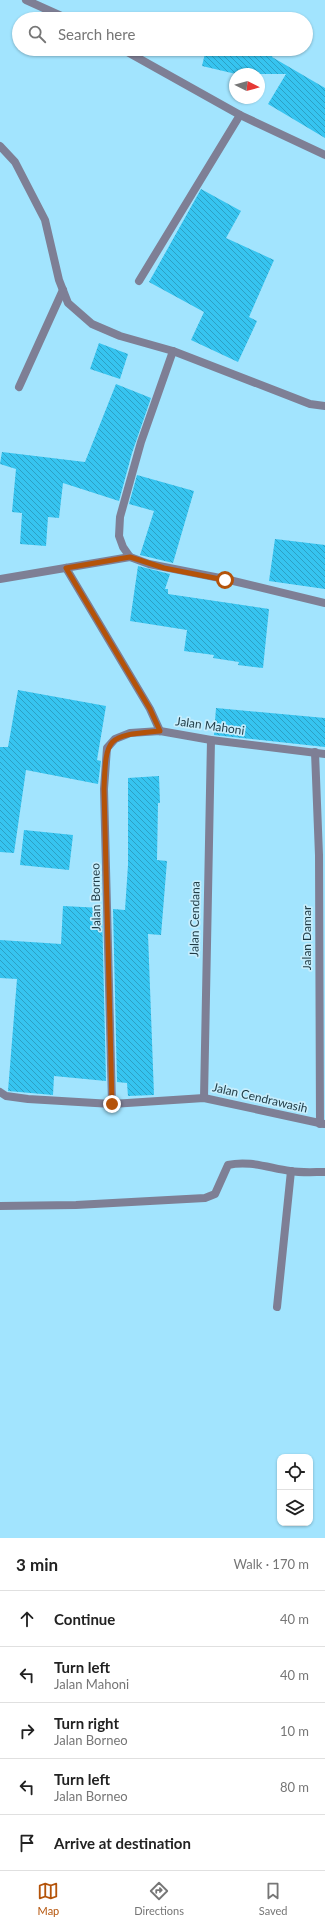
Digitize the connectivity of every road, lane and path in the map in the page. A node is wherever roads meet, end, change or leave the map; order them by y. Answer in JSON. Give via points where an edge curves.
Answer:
{"nodes":[{"id":1,"x":26,"y":0,"type":"edge"},
{"id":2,"x":36,"y":2,"type":"edge"},
{"id":3,"x":55,"y":12,"type":"edge"},
{"id":4,"x":135,"y":56,"type":"edge"},
{"id":5,"x":240,"y":115,"type":"junction"},
{"id":6,"x":0,"y":146,"type":"edge"},
{"id":7,"x":325,"y":155,"type":"edge"},
{"id":8,"x":139,"y":281,"type":"dead end"},
{"id":9,"x":63,"y":290,"type":"junction"},
{"id":10,"x":173,"y":351,"type":"junction"},
{"id":11,"x":19,"y":387,"type":"dead end"},
{"id":12,"x":325,"y":406,"type":"edge"},
{"id":13,"x":130,"y":557,"type":"junction"},
{"id":14,"x":66,"y":568,"type":"junction"},
{"id":15,"x":1,"y":581,"type":"edge"},
{"id":16,"x":325,"y":603,"type":"edge"},
{"id":17,"x":160,"y":731,"type":"junction"},
{"id":18,"x":211,"y":740,"type":"junction"},
{"id":19,"x":315,"y":752,"type":"junction"},
{"id":20,"x":325,"y":754,"type":"edge"},
{"id":21,"x":0,"y":1092,"type":"edge"},
{"id":22,"x":204,"y":1098,"type":"junction"},
{"id":23,"x":112,"y":1104,"type":"junction"},
{"id":24,"x":322,"y":1124,"type":"edge"},
{"id":25,"x":291,"y":1171,"type":"junction"},
{"id":26,"x":325,"y":1172,"type":"edge"},
{"id":27,"x":0,"y":1206,"type":"edge"},
{"id":28,"x":277,"y":1307,"type":"dead end"}],
"edges":[{"from":1,"to":2,"type":"street"},
{"from":2,"to":3,"type":"street"},
{"from":4,"to":5,"type":"street"},
{"from":5,"to":7,"type":"street"},
{"from":5,"to":8,"type":"street"},
{"from":6,"to":9,"type":"street","via":[[15,162],[45,220]]},
{"from":9,"to":10,"type":"street","via":[[68,303],[92,324],[120,336]]},
{"from":9,"to":11,"type":"street"},
{"from":10,"to":12,"type":"street","via":[[310,404]]},
{"from":10,"to":13,"type":"street","via":[[141,442],[120,517],[120,536],[123,547]]},
{"from":13,"to":14,"type":"street"},
{"from":13,"to":16,"type":"street","via":[[164,568]]},
{"from":14,"to":15,"type":"street"},
{"from":14,"to":17,"type":"street","name":"Jalan Mahoni","via":[[150,709]]},
{"from":17,"to":18,"type":"street","name":"Jalan Mahoni"},
{"from":17,"to":23,"type":"street","name":"Jalan Borneo","via":[[130,734],[114,739],[107,748],[105,762]]},
{"from":18,"to":19,"type":"street","name":"Jalan Mahoni"},
{"from":18,"to":22,"type":"street","name":"Jalan Cendana"},
{"from":19,"to":20,"type":"street","name":"Jalan Mahoni"},
{"from":19,"to":24,"type":"street","name":"Jalan Damar","via":[[319,855]]},
{"from":21,"to":23,"type":"street","name":"Jalan Cendrawasih","via":[[6,1096],[20,1098]]},
{"from":22,"to":23,"type":"street","name":"Jalan Cendrawasih"},
{"from":22,"to":24,"type":"street","name":"Jalan Cendrawasih"},
{"from":25,"to":26,"type":"street"},
{"from":25,"to":27,"type":"street","via":[[246,1163],[228,1165],[215,1194],[205,1198]]},
{"from":25,"to":28,"type":"street"}]}
